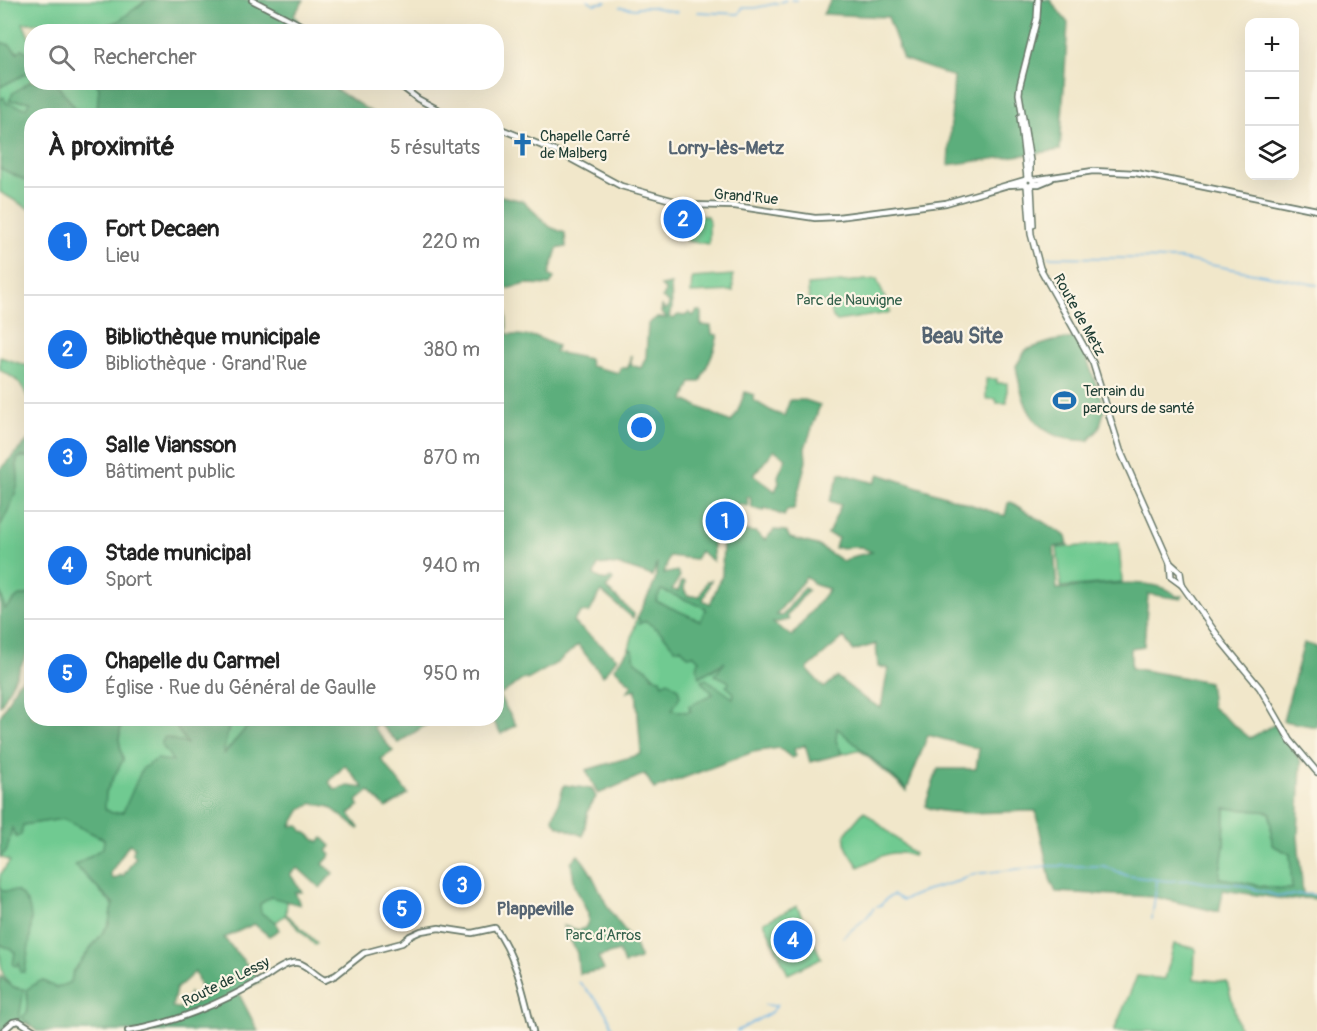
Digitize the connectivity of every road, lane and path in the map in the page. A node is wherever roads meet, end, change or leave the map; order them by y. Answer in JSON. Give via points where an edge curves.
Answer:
{"nodes":[{"id":1,"x":252,"y":0,"type":"edge"},
{"id":2,"x":1037,"y":0,"type":"edge"},
{"id":3,"x":299,"y":24,"type":"edge"},
{"id":4,"x":406,"y":90,"type":"edge"},
{"id":5,"x":435,"y":108,"type":"edge"},
{"id":6,"x":504,"y":130,"type":"edge"},
{"id":7,"x":1029,"y":182,"type":"junction"},
{"id":8,"x":1005,"y":185,"type":"junction"},
{"id":9,"x":1317,"y":210,"type":"edge"},
{"id":10,"x":1170,"y":563,"type":"junction"},
{"id":11,"x":1177,"y":569,"type":"junction"},
{"id":12,"x":1171,"y":573,"type":"junction"},
{"id":13,"x":1178,"y":577,"type":"junction"},
{"id":14,"x":1317,"y":772,"type":"edge"},
{"id":15,"x":3,"y":1031,"type":"edge"},
{"id":16,"x":35,"y":1031,"type":"edge"},
{"id":17,"x":128,"y":1031,"type":"edge"},
{"id":18,"x":533,"y":1031,"type":"edge"}],
"edges":[{"from":1,"to":3,"type":"street"},
{"from":2,"to":7,"type":"main road","name":"Route de Metz","via":[[1037,18],[1019,94],[1030,161]]},
{"from":4,"to":5,"type":"street"},
{"from":6,"to":8,"type":"street","name":"Grand'Rue","via":[[560,153],[619,186],[689,205],[838,217],[944,203]]},
{"from":7,"to":8,"type":"street","name":"Grand'Rue"},
{"from":7,"to":8,"type":"street","name":"Grand'Rue"},
{"from":7,"to":9,"type":"street","via":[[1039,184],[1053,177],[1112,171],[1155,176]]},
{"from":7,"to":10,"type":"main road","name":"Route de Metz","via":[[1034,245],[1047,281],[1093,363],[1120,450]]},
{"from":10,"to":11,"type":"main road","name":"Route de Metz"},
{"from":10,"to":12,"type":"main road","name":"Route de Metz"},
{"from":11,"to":12,"type":"main road"},
{"from":11,"to":13,"type":"main road"},
{"from":12,"to":13,"type":"main road"},
{"from":13,"to":14,"type":"main road","via":[[1204,618],[1260,688],[1295,748]]},
{"from":15,"to":16,"type":"street","via":[[16,1021]]},
{"from":17,"to":18,"type":"street","name":"Route de Lessy","via":[[183,1016],[298,963],[325,980],[364,953],[439,928],[472,933],[495,928],[520,980]]}]}
